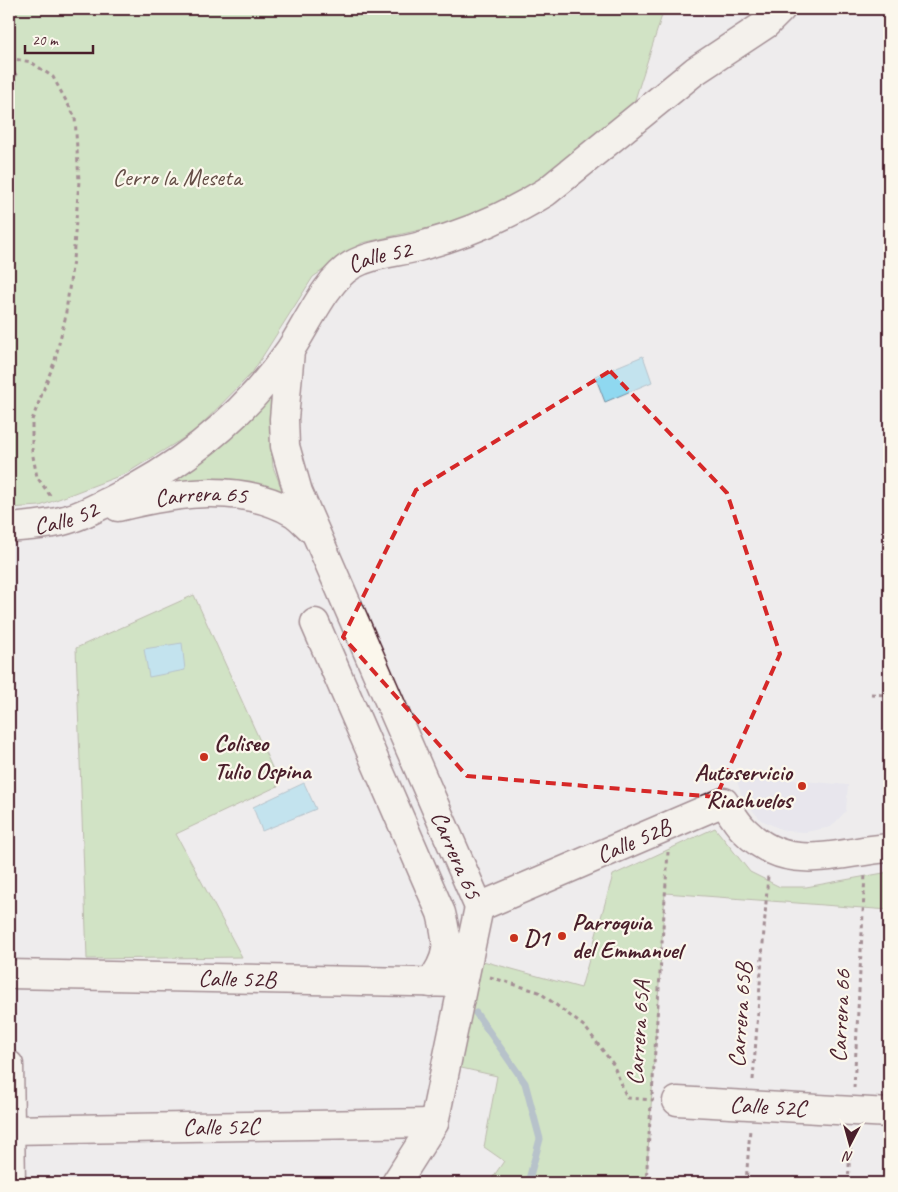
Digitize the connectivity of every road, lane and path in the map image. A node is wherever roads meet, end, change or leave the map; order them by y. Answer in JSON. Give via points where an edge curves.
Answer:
{"nodes":[{"id":1,"x":781,"y":9,"type":"edge"},
{"id":2,"x":9,"y":58,"type":"edge"},
{"id":3,"x":9,"y":67,"type":"edge"},
{"id":4,"x":9,"y":113,"type":"edge"},
{"id":5,"x":290,"y":350,"type":"junction"},
{"id":6,"x":73,"y":518,"type":"junction"},
{"id":7,"x":9,"y":528,"type":"edge"},
{"id":8,"x":318,"y":535,"type":"junction"},
{"id":9,"x":314,"y":623,"type":"dead end"},
{"id":10,"x":871,"y":694,"type":"dead end"},
{"id":11,"x":889,"y":695,"type":"edge"},
{"id":12,"x":419,"y":767,"type":"junction"},
{"id":13,"x":384,"y":783,"type":"junction"},
{"id":14,"x":670,"y":825,"type":"junction"},
{"id":15,"x":878,"y":849,"type":"edge"},
{"id":16,"x":769,"y":850,"type":"junction"},
{"id":17,"x":479,"y":907,"type":"junction"},
{"id":18,"x":9,"y":974,"type":"edge"},
{"id":19,"x":465,"y":977,"type":"junction"},
{"id":20,"x":430,"y":983,"type":"junction"},
{"id":21,"x":9,"y":1065,"type":"edge"},
{"id":22,"x":664,"y":1100,"type":"junction"},
{"id":23,"x":751,"y":1105,"type":"junction"},
{"id":24,"x":852,"y":1111,"type":"junction"},
{"id":25,"x":889,"y":1113,"type":"edge"},
{"id":26,"x":434,"y":1123,"type":"junction"},
{"id":27,"x":9,"y":1130,"type":"edge"},
{"id":28,"x":11,"y":1183,"type":"edge"},
{"id":29,"x":396,"y":1183,"type":"edge"},
{"id":30,"x":646,"y":1183,"type":"edge"},
{"id":31,"x":746,"y":1183,"type":"edge"},
{"id":32,"x":848,"y":1183,"type":"edge"}],
"edges":[{"from":1,"to":5,"type":"street","name":"Calle 52","via":[[766,24],[695,71],[546,192],[521,208],[448,237],[382,254],[352,266],[335,280]]},
{"from":2,"to":6,"type":"path","via":[[30,62],[53,77],[75,117],[79,181],[66,311],[55,360],[32,420],[32,451],[38,477],[50,496]]},
{"from":3,"to":4,"type":"path","via":[[16,75]]},
{"from":5,"to":6,"type":"street","name":"Calle 52","via":[[244,406],[182,461],[138,487]]},
{"from":5,"to":8,"type":"street","name":"Carrera 65","via":[[284,409],[285,446],[298,492]]},
{"from":6,"to":7,"type":"street","name":"Calle 52"},
{"from":6,"to":8,"type":"street","name":"Carrera 65","via":[[151,500],[217,493],[246,496],[275,505],[295,514]]},
{"from":8,"to":12,"type":"street","name":"Carrera 65"},
{"from":9,"to":13,"type":"street"},
{"from":10,"to":11,"type":"path"},
{"from":12,"to":13,"type":"street"},
{"from":12,"to":17,"type":"street","name":"Carrera 65"},
{"from":13,"to":20,"type":"street","via":[[441,913],[447,938],[441,969]]},
{"from":14,"to":16,"type":"street","name":"Calle 52B","via":[[724,802],[743,829]]},
{"from":14,"to":17,"type":"street","name":"Calle 52B"},
{"from":14,"to":22,"type":"path","name":"Carrera 65A"},
{"from":15,"to":16,"type":"street","name":"Calle 52B","via":[[804,859]]},
{"from":15,"to":24,"type":"path","name":"Carrera 66"},
{"from":16,"to":23,"type":"path","name":"Carrera 65B"},
{"from":17,"to":19,"type":"street","name":"Carrera 65"},
{"from":18,"to":20,"type":"street","name":"Calle 52B"},
{"from":19,"to":20,"type":"street","name":"Calle 52B"},
{"from":19,"to":22,"type":"path","via":[[539,992],[585,1027],[614,1064],[628,1098]]},
{"from":19,"to":26,"type":"street","name":"Carrera 65"},
{"from":21,"to":27,"type":"street"},
{"from":22,"to":23,"type":"street","name":"Calle 52C"},
{"from":22,"to":30,"type":"path","name":"Carrera 65A"},
{"from":23,"to":24,"type":"street","name":"Calle 52C"},
{"from":23,"to":31,"type":"path","name":"Carrera 65B"},
{"from":24,"to":25,"type":"street","name":"Calle 52C"},
{"from":24,"to":32,"type":"path","name":"Carrera 66"},
{"from":26,"to":27,"type":"street","name":"Calle 52C"},
{"from":26,"to":29,"type":"street","name":"Carrera 65"},
{"from":27,"to":28,"type":"street"}]}
